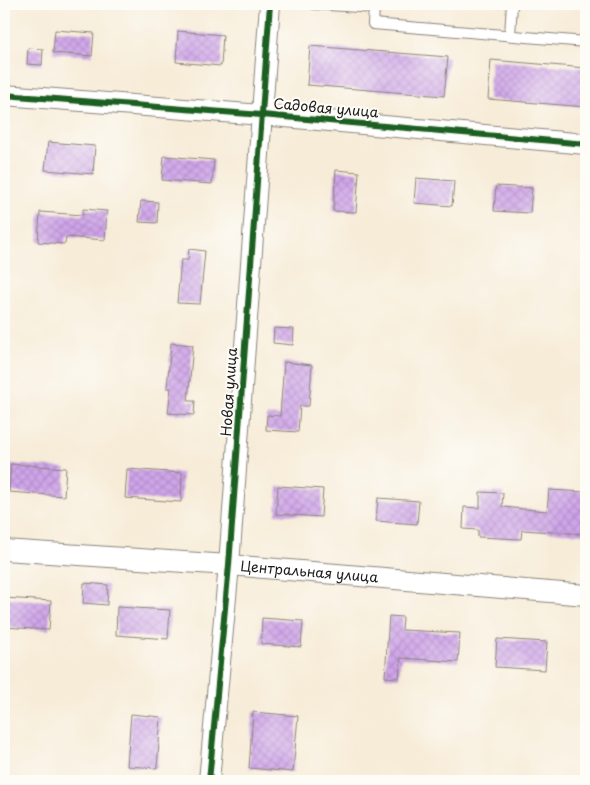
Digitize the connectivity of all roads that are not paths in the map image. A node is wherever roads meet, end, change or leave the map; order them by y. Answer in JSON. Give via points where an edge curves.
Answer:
{"nodes":[{"id":1,"x":270,"y":4,"type":"edge"},
{"id":2,"x":314,"y":4,"type":"edge"},
{"id":3,"x":512,"y":4,"type":"edge"},
{"id":4,"x":375,"y":6,"type":"edge"},
{"id":5,"x":510,"y":35,"type":"junction"},
{"id":6,"x":586,"y":42,"type":"edge"},
{"id":7,"x":4,"y":95,"type":"edge"},
{"id":8,"x":262,"y":115,"type":"junction"},
{"id":9,"x":586,"y":144,"type":"edge"},
{"id":10,"x":4,"y":550,"type":"edge"},
{"id":11,"x":229,"y":565,"type":"junction"},
{"id":12,"x":586,"y":595,"type":"edge"},
{"id":13,"x":209,"y":781,"type":"edge"}],
"edges":[{"from":1,"to":8,"type":"street","name":"Новая улица"},
{"from":2,"to":4,"type":"lane"},
{"from":3,"to":5,"type":"lane"},
{"from":4,"to":5,"type":"lane","via":[[373,24]]},
{"from":5,"to":6,"type":"lane"},
{"from":7,"to":8,"type":"street","name":"Садовая улица"},
{"from":8,"to":9,"type":"street","name":"Садовая улица"},
{"from":8,"to":11,"type":"street","name":"Новая улица"},
{"from":10,"to":11,"type":"street","name":"Центральная улица"},
{"from":11,"to":12,"type":"street","name":"Центральная улица"},
{"from":11,"to":13,"type":"street","name":"Новая улица"}]}
